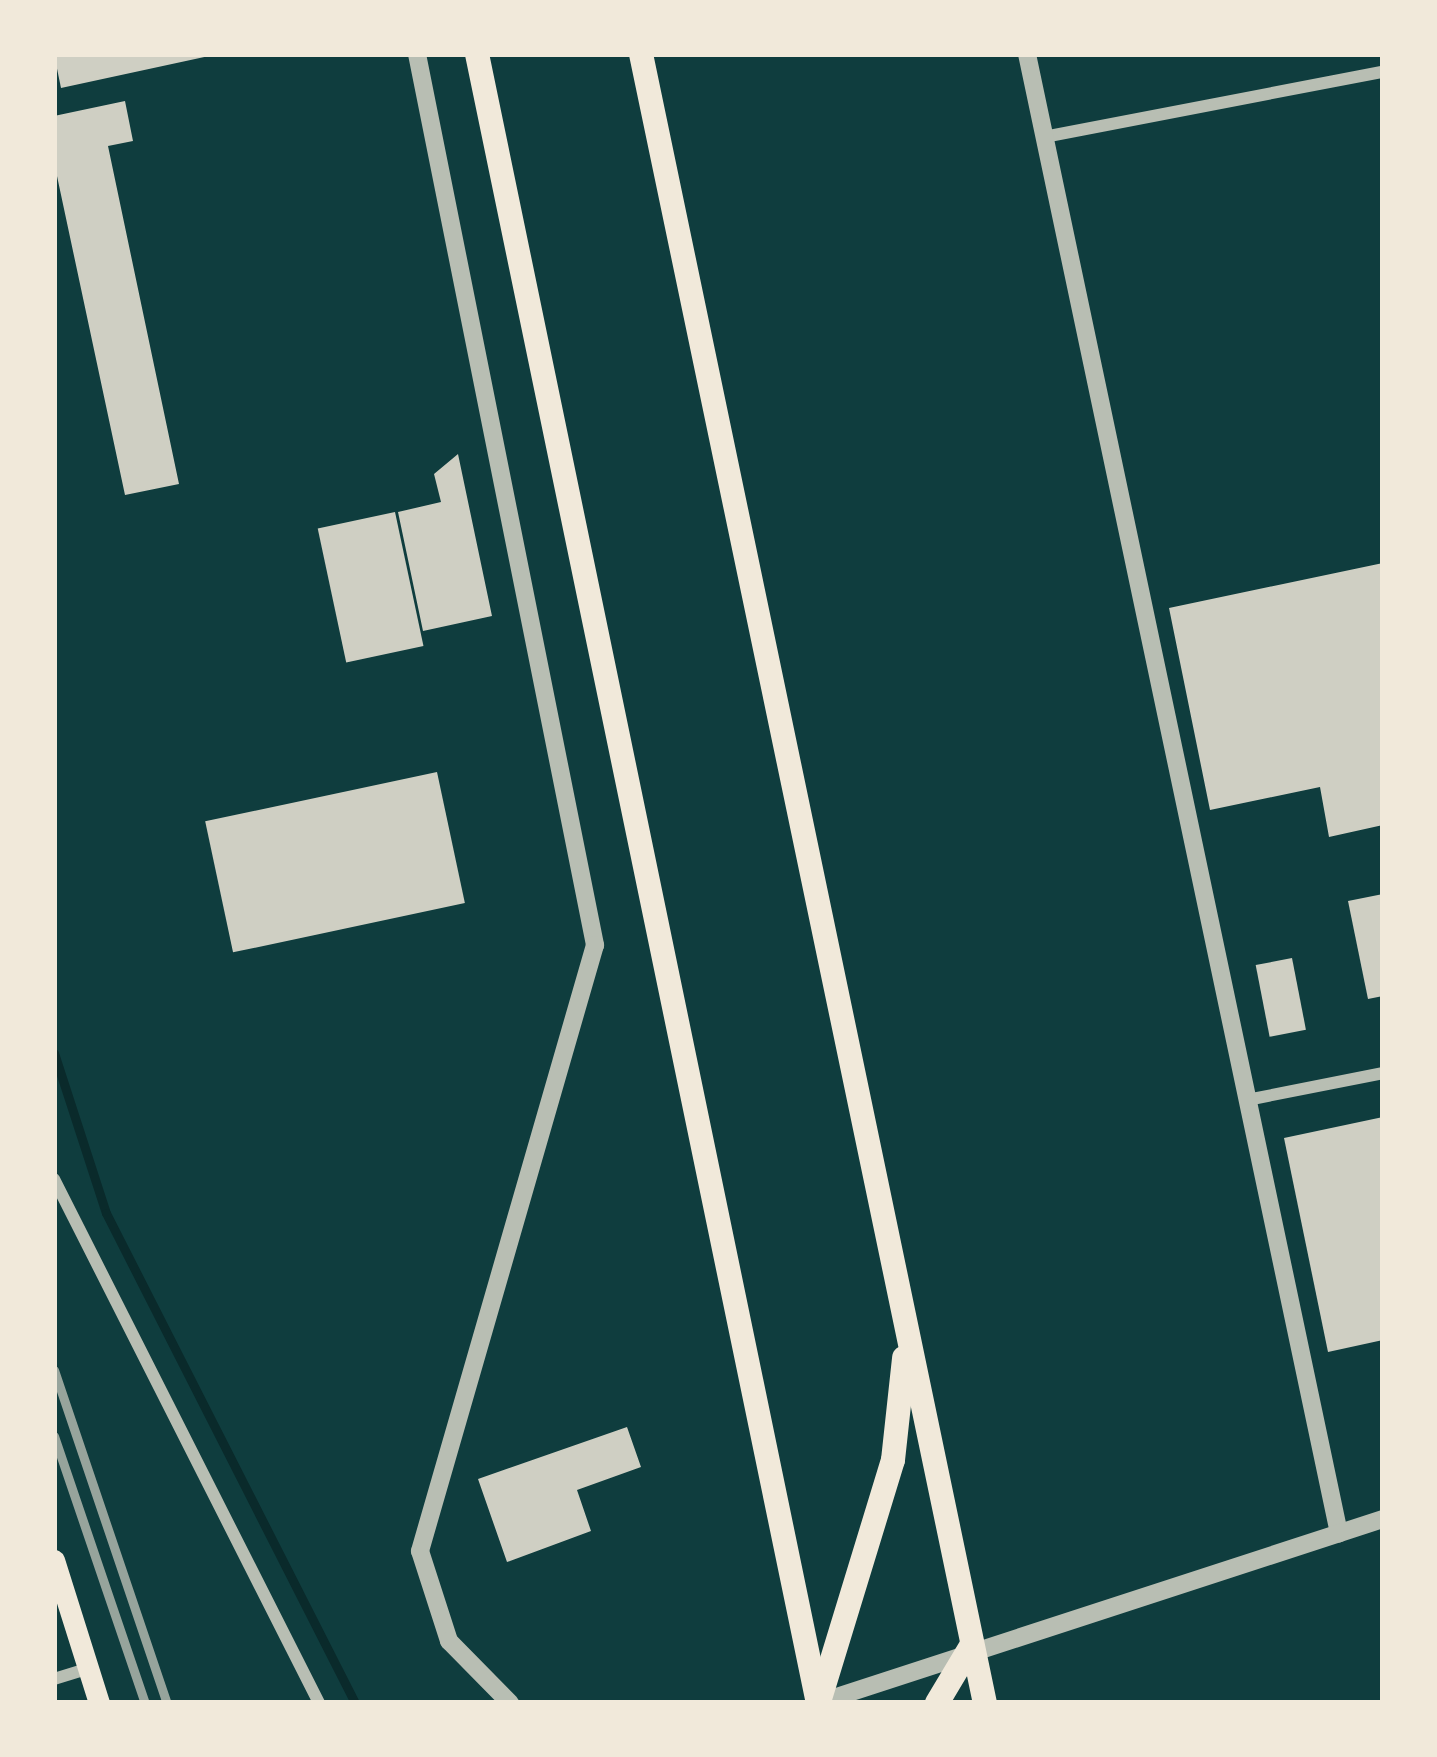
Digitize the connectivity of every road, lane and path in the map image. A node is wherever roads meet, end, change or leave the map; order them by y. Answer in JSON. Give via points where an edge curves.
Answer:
{"nodes":[{"id":1,"x":417,"y":54,"type":"edge"},
{"id":2,"x":477,"y":54,"type":"edge"},
{"id":3,"x":641,"y":54,"type":"edge"},
{"id":4,"x":1027,"y":54,"type":"edge"},
{"id":5,"x":1383,"y":71,"type":"edge"},
{"id":6,"x":1044,"y":137,"type":"junction"},
{"id":7,"x":1383,"y":1073,"type":"edge"},
{"id":8,"x":1247,"y":1100,"type":"junction"},
{"id":9,"x":54,"y":1179,"type":"edge"},
{"id":10,"x":906,"y":1332,"type":"junction"},
{"id":11,"x":1383,"y":1519,"type":"edge"},
{"id":12,"x":1339,"y":1533,"type":"junction"},
{"id":13,"x":54,"y":1560,"type":"edge"},
{"id":14,"x":971,"y":1646,"type":"junction"},
{"id":15,"x":87,"y":1669,"type":"junction"},
{"id":16,"x":54,"y":1679,"type":"edge"},
{"id":17,"x":99,"y":1703,"type":"edge"},
{"id":18,"x":319,"y":1703,"type":"edge"},
{"id":19,"x":510,"y":1703,"type":"edge"},
{"id":20,"x":818,"y":1703,"type":"edge"},
{"id":21,"x":938,"y":1703,"type":"edge"},
{"id":22,"x":985,"y":1703,"type":"edge"}],
"edges":[{"from":1,"to":19,"type":"street","via":[[595,945],[420,1551],[449,1641]]},
{"from":2,"to":20,"type":"highway"},
{"from":3,"to":10,"type":"highway"},
{"from":4,"to":6,"type":"street"},
{"from":5,"to":6,"type":"street"},
{"from":6,"to":8,"type":"street"},
{"from":7,"to":8,"type":"street"},
{"from":8,"to":12,"type":"street"},
{"from":9,"to":18,"type":"street"},
{"from":10,"to":14,"type":"highway"},
{"from":10,"to":20,"type":"highway","via":[[893,1460]]},
{"from":11,"to":12,"type":"street"},
{"from":12,"to":14,"type":"street"},
{"from":13,"to":15,"type":"main road"},
{"from":14,"to":20,"type":"street"},
{"from":14,"to":21,"type":"highway"},
{"from":14,"to":22,"type":"highway"},
{"from":15,"to":16,"type":"street"},
{"from":15,"to":17,"type":"main road"}]}
